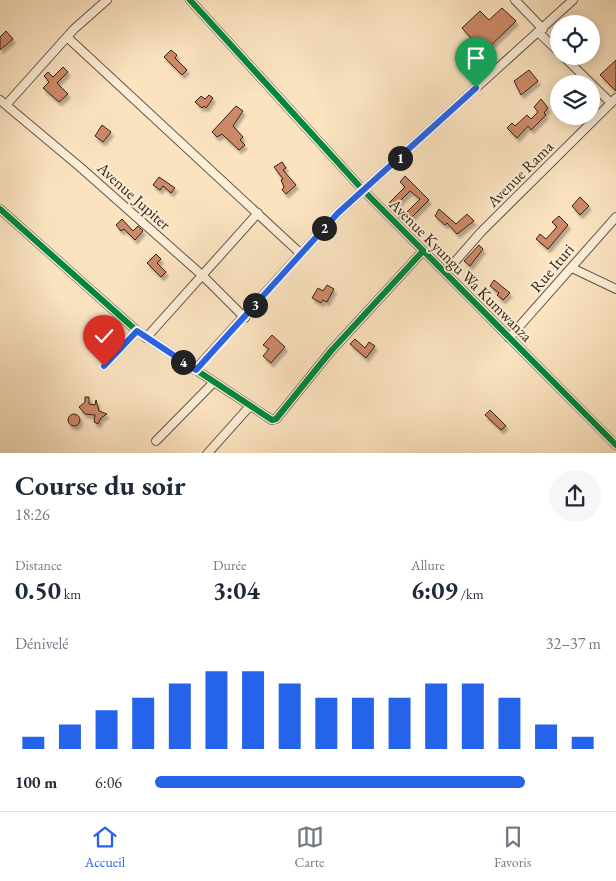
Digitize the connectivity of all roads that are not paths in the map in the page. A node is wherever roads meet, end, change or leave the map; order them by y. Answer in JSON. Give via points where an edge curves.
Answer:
{"nodes":[{"id":1,"x":107,"y":0,"type":"edge"},
{"id":2,"x":190,"y":0,"type":"edge"},
{"id":3,"x":515,"y":0,"type":"edge"},
{"id":4,"x":573,"y":0,"type":"edge"},
{"id":5,"x":541,"y":31,"type":"junction"},
{"id":6,"x":67,"y":37,"type":"junction"},
{"id":7,"x":550,"y":42,"type":"edge"},
{"id":8,"x":573,"y":65,"type":"edge"},
{"id":9,"x":613,"y":100,"type":"edge"},
{"id":10,"x":3,"y":103,"type":"edge"},
{"id":11,"x":363,"y":190,"type":"junction"},
{"id":12,"x":0,"y":209,"type":"edge"},
{"id":13,"x":258,"y":212,"type":"junction"},
{"id":14,"x":616,"y":217,"type":"edge"},
{"id":15,"x":423,"y":250,"type":"junction"},
{"id":16,"x":300,"y":253,"type":"junction"},
{"id":17,"x":572,"y":268,"type":"junction"},
{"id":18,"x":446,"y":272,"type":"junction"},
{"id":19,"x":203,"y":276,"type":"junction"},
{"id":20,"x":616,"y":289,"type":"edge"},
{"id":21,"x":245,"y":318,"type":"junction"},
{"id":22,"x":137,"y":331,"type":"junction"},
{"id":23,"x":146,"y":338,"type":"junction"},
{"id":24,"x":509,"y":338,"type":"junction"},
{"id":25,"x":104,"y":366,"type":"dead end"},
{"id":26,"x":196,"y":370,"type":"junction"},
{"id":27,"x":214,"y":382,"type":"junction"},
{"id":28,"x":250,"y":406,"type":"junction"},
{"id":29,"x":156,"y":441,"type":"dead end"},
{"id":30,"x":616,"y":445,"type":"edge"},
{"id":31,"x":208,"y":453,"type":"edge"}],
"edges":[{"from":1,"to":6,"type":"street"},
{"from":2,"to":11,"type":"street","name":"Avenue Kyungu Wa Kumwanza"},
{"from":3,"to":5,"type":"street"},
{"from":4,"to":5,"type":"street"},
{"from":5,"to":7,"type":"street"},
{"from":5,"to":11,"type":"street"},
{"from":6,"to":10,"type":"street"},
{"from":6,"to":13,"type":"street"},
{"from":8,"to":9,"type":"street"},
{"from":9,"to":18,"type":"street","name":"Avenue Rama","via":[[481,232]]},
{"from":10,"to":19,"type":"street","name":"Avenue Jupiter"},
{"from":11,"to":15,"type":"street","name":"Avenue Kyungu Wa Kumwanza"},
{"from":11,"to":16,"type":"street"},
{"from":12,"to":22,"type":"street"},
{"from":13,"to":16,"type":"street"},
{"from":13,"to":19,"type":"street"},
{"from":14,"to":17,"type":"street","name":"Rue Ituri"},
{"from":15,"to":18,"type":"street","name":"Avenue Kyungu Wa Kumwanza"},
{"from":15,"to":28,"type":"street","via":[[331,351],[276,419],[272,420]]},
{"from":16,"to":21,"type":"street"},
{"from":17,"to":20,"type":"street"},
{"from":17,"to":24,"type":"street","name":"Rue Ituri"},
{"from":18,"to":24,"type":"street","name":"Avenue Kyungu Wa Kumwanza"},
{"from":19,"to":21,"type":"street","name":"Avenue Jupiter"},
{"from":19,"to":23,"type":"street"},
{"from":21,"to":26,"type":"street"},
{"from":22,"to":23,"type":"street"},
{"from":22,"to":25,"type":"street"},
{"from":23,"to":26,"type":"street"},
{"from":24,"to":30,"type":"street","name":"Avenue Kyungu Wa Kumwanza"},
{"from":26,"to":27,"type":"street"},
{"from":27,"to":28,"type":"street"},
{"from":27,"to":29,"type":"street"},
{"from":28,"to":31,"type":"street"}]}
